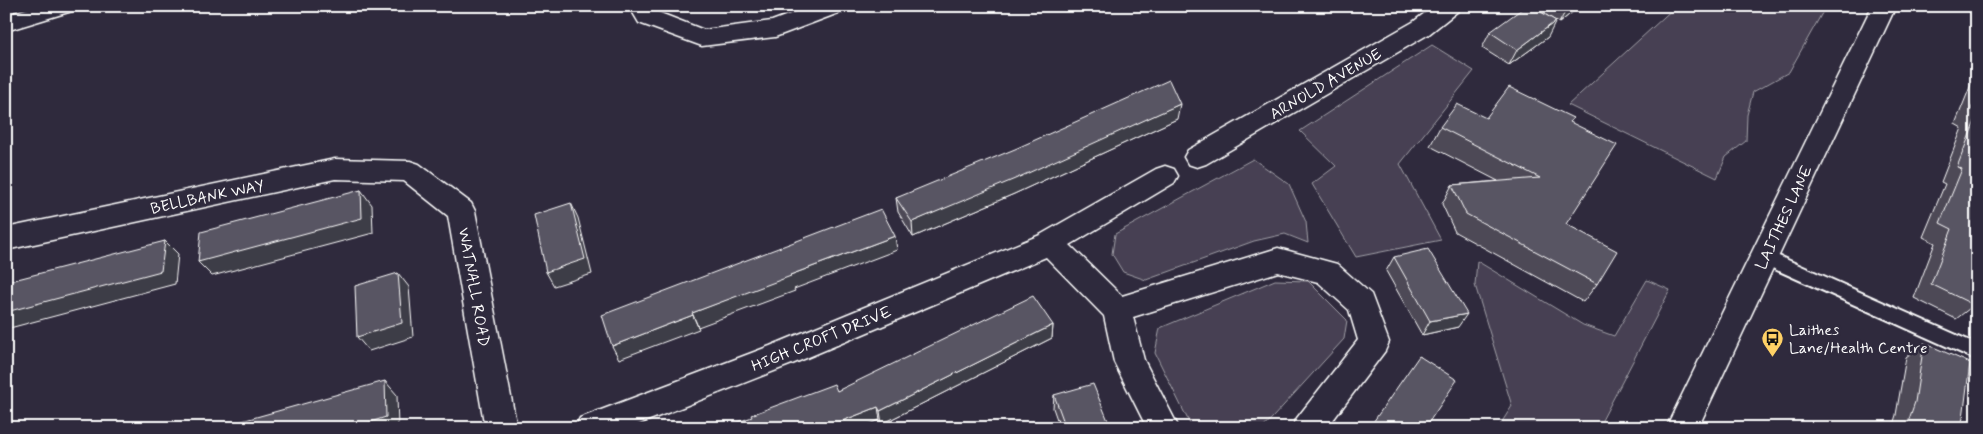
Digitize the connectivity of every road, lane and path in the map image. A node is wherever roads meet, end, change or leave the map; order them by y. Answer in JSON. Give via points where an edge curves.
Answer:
{"nodes":[{"id":1,"x":64,"y":6,"type":"edge"},
{"id":2,"x":640,"y":6,"type":"edge"},
{"id":3,"x":836,"y":6,"type":"edge"},
{"id":4,"x":1450,"y":6,"type":"edge"},
{"id":5,"x":1884,"y":6,"type":"edge"},
{"id":6,"x":6,"y":23,"type":"edge"},
{"id":7,"x":1198,"y":157,"type":"dead end"},
{"id":8,"x":410,"y":171,"type":"joint"},
{"id":9,"x":1166,"y":176,"type":"dead end"},
{"id":10,"x":6,"y":239,"type":"edge"},
{"id":11,"x":1050,"y":242,"type":"junction"},
{"id":12,"x":1765,"y":257,"type":"junction"},
{"id":13,"x":1117,"y":310,"type":"junction"},
{"id":14,"x":1977,"y":352,"type":"edge"},
{"id":15,"x":501,"y":428,"type":"edge"},
{"id":16,"x":590,"y":428,"type":"edge"},
{"id":17,"x":1163,"y":428,"type":"edge"},
{"id":18,"x":1308,"y":428,"type":"edge"},
{"id":19,"x":1682,"y":428,"type":"edge"}],
"edges":[{"from":1,"to":6,"type":"street"},
{"from":2,"to":3,"type":"street","via":[[647,17],[702,38],[775,29]]},
{"from":4,"to":7,"type":"street","name":"ARNOLD AVENUE","via":[[1421,28]]},
{"from":5,"to":12,"type":"street","name":"LAITHES LANE"},
{"from":8,"to":10,"type":"street","name":"BELLBANK WAY","via":[[335,169]]},
{"from":8,"to":15,"type":"street","name":"WATNALL ROAD","via":[[461,211]]},
{"from":9,"to":11,"type":"street","name":"HIGH CROFT DRIVE"},
{"from":11,"to":13,"type":"street"},
{"from":11,"to":16,"type":"street","name":"HIGH CROFT DRIVE","via":[[781,355]]},
{"from":12,"to":14,"type":"lane"},
{"from":12,"to":19,"type":"street","name":"LAITHES LANE"},
{"from":13,"to":17,"type":"street","via":[[1129,362]]},
{"from":13,"to":18,"type":"street","via":[[1278,260],[1327,272],[1361,303],[1374,342]]}]}
